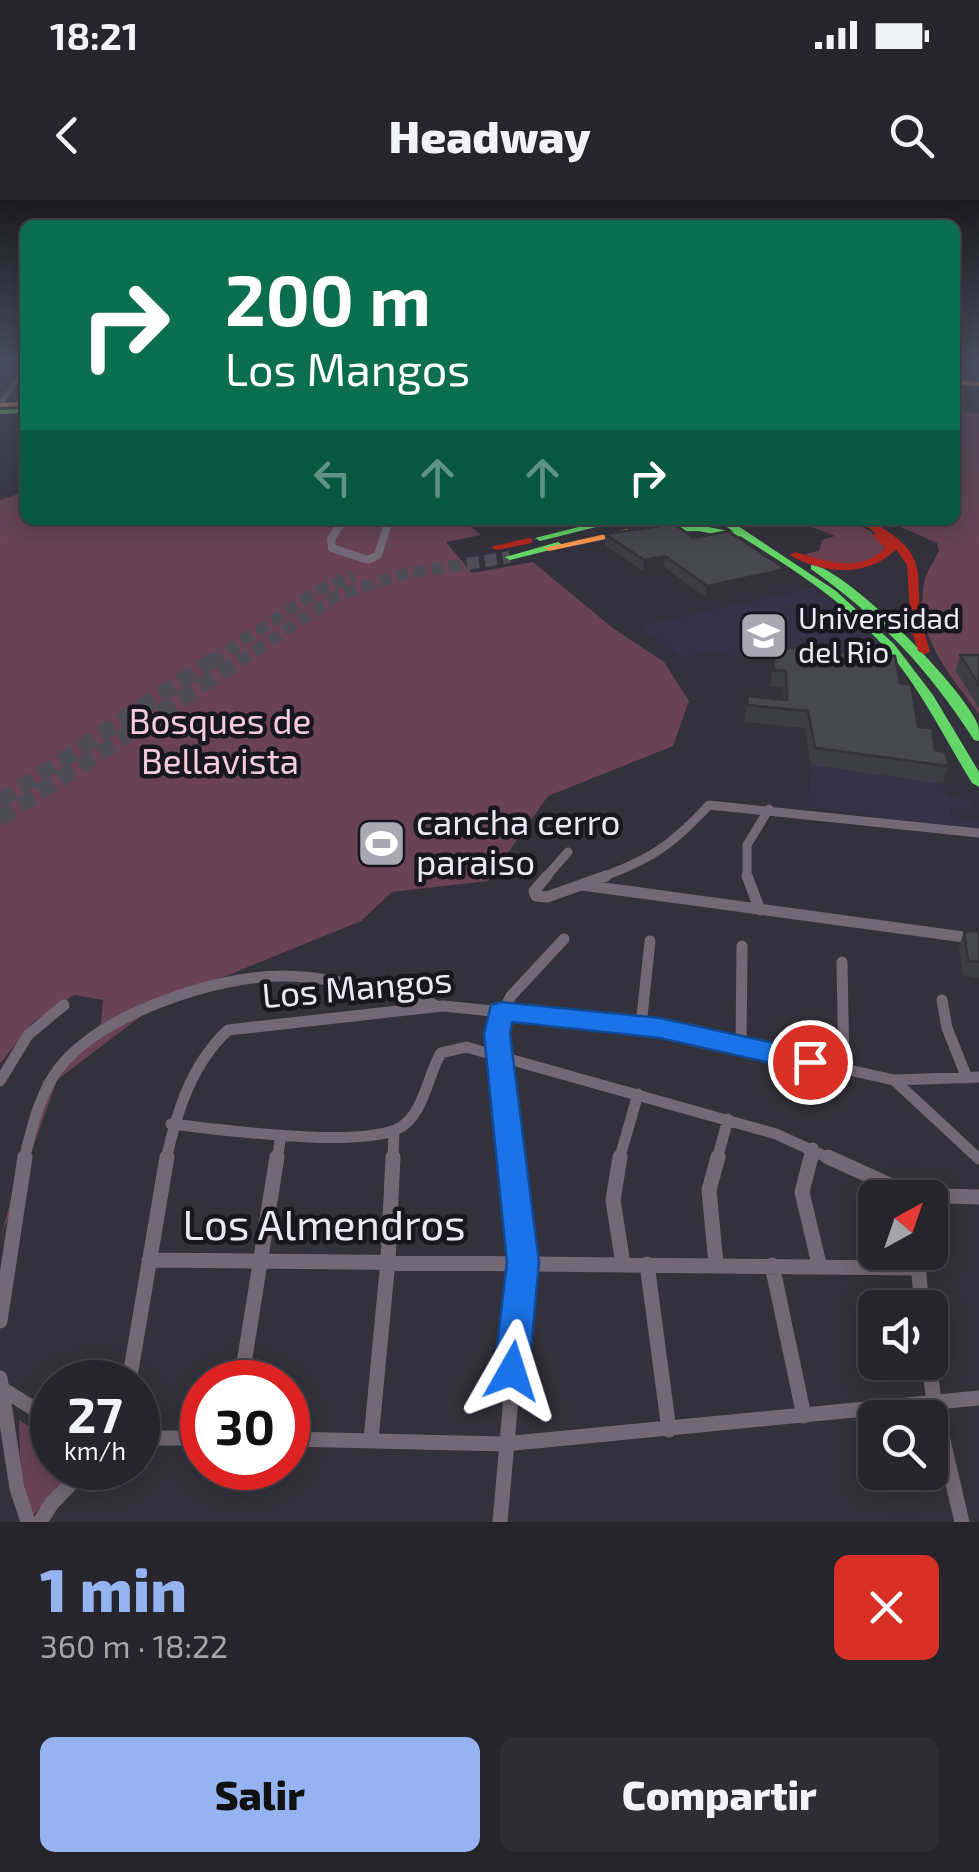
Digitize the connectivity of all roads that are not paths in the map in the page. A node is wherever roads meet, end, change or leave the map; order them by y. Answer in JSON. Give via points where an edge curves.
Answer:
{"nodes":[{"id":1,"x":340,"y":525,"type":"edge"},
{"id":2,"x":387,"y":525,"type":"edge"},
{"id":3,"x":602,"y":525,"type":"edge"},
{"id":4,"x":616,"y":525,"type":"edge"},
{"id":5,"x":628,"y":525,"type":"edge"},
{"id":6,"x":730,"y":525,"type":"edge"},
{"id":7,"x":746,"y":525,"type":"edge"},
{"id":8,"x":862,"y":525,"type":"edge"},
{"id":9,"x":872,"y":525,"type":"edge"},
{"id":10,"x":755,"y":542,"type":"junction"},
{"id":11,"x":524,"y":548,"type":"junction"},
{"id":12,"x":795,"y":555,"type":"junction"},
{"id":13,"x":932,"y":665,"type":"junction"},
{"id":14,"x":973,"y":720,"type":"edge"},
{"id":15,"x":979,"y":737,"type":"edge"},
{"id":16,"x":979,"y":783,"type":"edge"},
{"id":17,"x":769,"y":809,"type":"junction"},
{"id":18,"x":979,"y":833,"type":"edge"},
{"id":19,"x":568,"y":852,"type":"dead end"},
{"id":20,"x":576,"y":884,"type":"junction"},
{"id":21,"x":760,"y":910,"type":"junction"},
{"id":22,"x":564,"y":938,"type":"dead end"},
{"id":23,"x":979,"y":940,"type":"edge"},
{"id":24,"x":650,"y":941,"type":"dead end"},
{"id":25,"x":742,"y":946,"type":"dead end"},
{"id":26,"x":842,"y":962,"type":"dead end"},
{"id":27,"x":942,"y":1000,"type":"dead end"},
{"id":28,"x":64,"y":1006,"type":"dead end"},
{"id":29,"x":443,"y":1006,"type":"junction"},
{"id":30,"x":501,"y":1012,"type":"junction"},
{"id":31,"x":641,"y":1026,"type":"junction"},
{"id":32,"x":741,"y":1046,"type":"junction"},
{"id":33,"x":499,"y":1056,"type":"junction"},
{"id":34,"x":844,"y":1070,"type":"junction"},
{"id":35,"x":973,"y":1078,"type":"edge"},
{"id":36,"x":894,"y":1080,"type":"junction"},
{"id":37,"x":0,"y":1081,"type":"edge"},
{"id":38,"x":638,"y":1094,"type":"junction"},
{"id":39,"x":728,"y":1119,"type":"junction"},
{"id":40,"x":171,"y":1124,"type":"junction"},
{"id":41,"x":394,"y":1130,"type":"junction"},
{"id":42,"x":281,"y":1135,"type":"junction"},
{"id":43,"x":813,"y":1148,"type":"junction"},
{"id":44,"x":979,"y":1158,"type":"edge"},
{"id":45,"x":879,"y":1180,"type":"edge"},
{"id":46,"x":948,"y":1197,"type":"edge"},
{"id":47,"x":979,"y":1198,"type":"edge"},
{"id":48,"x":259,"y":1259,"type":"junction"},
{"id":49,"x":149,"y":1260,"type":"junction"},
{"id":50,"x":388,"y":1260,"type":"junction"},
{"id":51,"x":523,"y":1262,"type":"junction"},
{"id":52,"x":858,"y":1262,"type":"edge"},
{"id":53,"x":623,"y":1264,"type":"junction"},
{"id":54,"x":647,"y":1264,"type":"junction"},
{"id":55,"x":716,"y":1264,"type":"junction"},
{"id":56,"x":820,"y":1264,"type":"junction"},
{"id":57,"x":772,"y":1265,"type":"junction"},
{"id":58,"x":0,"y":1321,"type":"edge"},
{"id":59,"x":133,"y":1360,"type":"edge"},
{"id":60,"x":244,"y":1360,"type":"edge"},
{"id":61,"x":2,"y":1384,"type":"edge"},
{"id":62,"x":979,"y":1398,"type":"edge"},
{"id":63,"x":948,"y":1401,"type":"edge"},
{"id":64,"x":30,"y":1404,"type":"edge"},
{"id":65,"x":858,"y":1410,"type":"edge"},
{"id":66,"x":804,"y":1416,"type":"junction"},
{"id":67,"x":669,"y":1430,"type":"junction"},
{"id":68,"x":310,"y":1439,"type":"edge"},
{"id":69,"x":371,"y":1440,"type":"junction"},
{"id":70,"x":504,"y":1444,"type":"junction"},
{"id":71,"x":948,"y":1462,"type":"edge"},
{"id":72,"x":65,"y":1490,"type":"edge"},
{"id":73,"x":28,"y":1522,"type":"edge"},
{"id":74,"x":40,"y":1522,"type":"edge"},
{"id":75,"x":500,"y":1522,"type":"edge"},
{"id":76,"x":962,"y":1522,"type":"edge"}],
"edges":[{"from":1,"to":2,"type":"street","via":[[332,548],[368,560],[378,555]]},
{"from":3,"to":11,"type":"main road"},
{"from":4,"to":11,"type":"main road"},
{"from":5,"to":11,"type":"main road"},
{"from":6,"to":10,"type":"main road"},
{"from":7,"to":12,"type":"main road"},
{"from":8,"to":12,"type":"main road","via":[[887,541],[888,555],[844,566]]},
{"from":9,"to":13,"type":"main road","via":[[900,542],[915,563],[914,628]]},
{"from":10,"to":11,"type":"main road","via":[[717,530],[676,528]]},
{"from":10,"to":16,"type":"main road","via":[[840,599],[890,646]]},
{"from":12,"to":13,"type":"main road","via":[[864,601]]},
{"from":13,"to":14,"type":"main road"},
{"from":14,"to":15,"type":"main road"},
{"from":17,"to":18,"type":"street"},
{"from":17,"to":20,"type":"street","via":[[709,804],[646,862]]},
{"from":17,"to":21,"type":"street","via":[[744,850],[745,874]]},
{"from":19,"to":20,"type":"street","via":[[534,891],[548,897]]},
{"from":20,"to":21,"type":"street"},
{"from":21,"to":23,"type":"street"},
{"from":22,"to":30,"type":"street"},
{"from":24,"to":31,"type":"street"},
{"from":25,"to":32,"type":"street"},
{"from":26,"to":34,"type":"street"},
{"from":27,"to":35,"type":"street","via":[[947,1028]]},
{"from":28,"to":37,"type":"street","via":[[28,1035]]},
{"from":29,"to":30,"type":"street","name":"Los Mangos"},
{"from":29,"to":40,"type":"street","name":"Los Mangos","via":[[238,1028],[209,1042]]},
{"from":29,"to":58,"type":"street","via":[[260,976],[150,1007],[92,1038],[51,1078],[42,1098],[28,1145]]},
{"from":30,"to":31,"type":"street","name":"Los Mangos"},
{"from":30,"to":33,"type":"street"},
{"from":31,"to":32,"type":"street","name":"Los Mangos"},
{"from":32,"to":34,"type":"street","name":"Los Mangos"},
{"from":33,"to":38,"type":"street"},
{"from":33,"to":41,"type":"street","via":[[466,1047],[441,1053],[411,1117]]},
{"from":33,"to":51,"type":"street"},
{"from":34,"to":36,"type":"street","name":"Los Mangos"},
{"from":35,"to":36,"type":"street","name":"Los Mangos"},
{"from":36,"to":44,"type":"street"},
{"from":38,"to":39,"type":"street"},
{"from":38,"to":53,"type":"street","via":[[615,1175]]},
{"from":39,"to":43,"type":"street"},
{"from":39,"to":55,"type":"street","via":[[709,1190]]},
{"from":40,"to":42,"type":"street"},
{"from":40,"to":49,"type":"street"},
{"from":41,"to":42,"type":"street"},
{"from":41,"to":50,"type":"street"},
{"from":42,"to":48,"type":"street"},
{"from":43,"to":45,"type":"street"},
{"from":43,"to":56,"type":"street","via":[[802,1192]]},
{"from":46,"to":47,"type":"street"},
{"from":48,"to":49,"type":"street","name":"Los Almendros"},
{"from":48,"to":50,"type":"street","name":"Los Almendros"},
{"from":48,"to":60,"type":"street"},
{"from":49,"to":59,"type":"street"},
{"from":50,"to":51,"type":"street","name":"Los Almendros"},
{"from":50,"to":69,"type":"street"},
{"from":51,"to":53,"type":"street","name":"Los Almendros"},
{"from":51,"to":70,"type":"street"},
{"from":52,"to":56,"type":"street","name":"Los Almendros"},
{"from":53,"to":54,"type":"street","name":"Los Almendros"},
{"from":54,"to":55,"type":"street","name":"Los Almendros"},
{"from":54,"to":67,"type":"street"},
{"from":55,"to":57,"type":"street","name":"Los Almendros"},
{"from":56,"to":57,"type":"street","name":"Los Almendros"},
{"from":57,"to":66,"type":"street"},
{"from":61,"to":64,"type":"street"},
{"from":61,"to":73,"type":"street"},
{"from":62,"to":63,"type":"street"},
{"from":65,"to":66,"type":"street"},
{"from":66,"to":67,"type":"street"},
{"from":67,"to":70,"type":"street"},
{"from":68,"to":69,"type":"street"},
{"from":69,"to":70,"type":"street"},
{"from":70,"to":75,"type":"street"},
{"from":71,"to":76,"type":"street"},
{"from":72,"to":74,"type":"street"}]}
